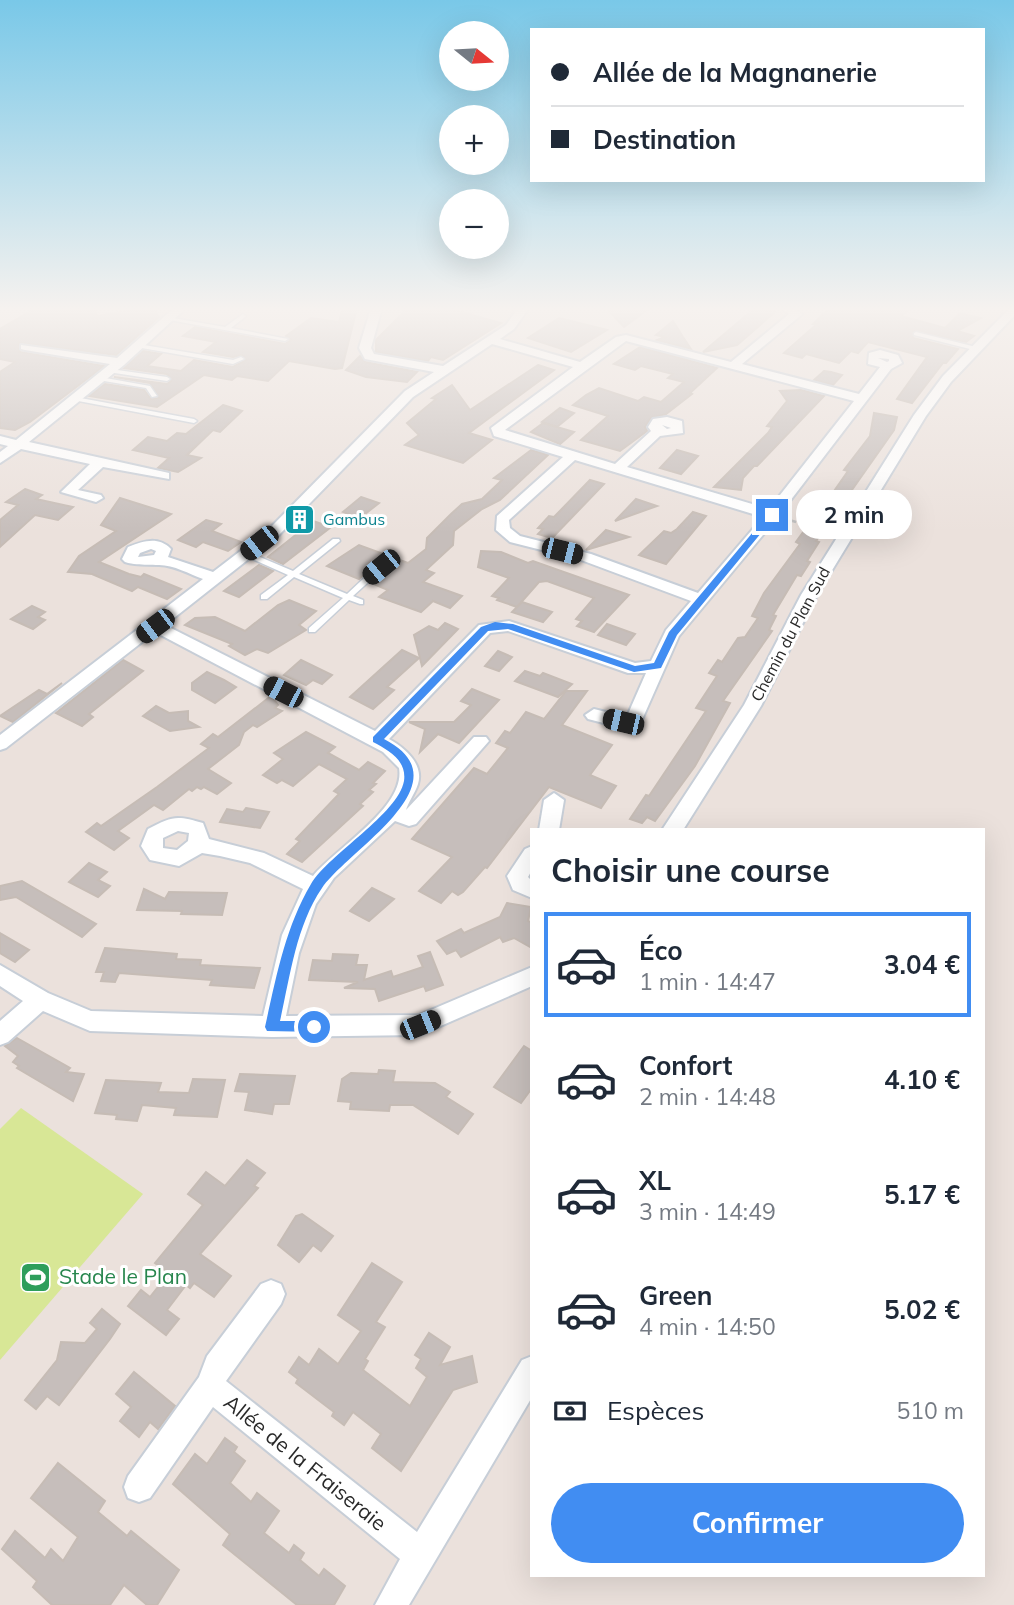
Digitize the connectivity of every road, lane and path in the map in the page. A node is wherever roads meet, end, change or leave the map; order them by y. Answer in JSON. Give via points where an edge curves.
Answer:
{"nodes":[{"id":1,"x":95,"y":383,"type":"edge"},
{"id":2,"x":142,"y":383,"type":"edge"},
{"id":3,"x":425,"y":383,"type":"edge"},
{"id":4,"x":557,"y":383,"type":"edge"},
{"id":5,"x":801,"y":383,"type":"edge"},
{"id":6,"x":874,"y":383,"type":"edge"},
{"id":7,"x":946,"y":383,"type":"edge"},
{"id":8,"x":155,"y":397,"type":"dead end"},
{"id":9,"x":75,"y":399,"type":"junction"},
{"id":10,"x":862,"y":399,"type":"junction"},
{"id":11,"x":194,"y":421,"type":"dead end"},
{"id":12,"x":658,"y":431,"type":"dead end"},
{"id":13,"x":0,"y":440,"type":"edge"},
{"id":14,"x":19,"y":444,"type":"junction"},
{"id":15,"x":572,"y":456,"type":"junction"},
{"id":16,"x":0,"y":459,"type":"edge"},
{"id":17,"x":100,"y":462,"type":"junction"},
{"id":18,"x":616,"y":470,"type":"junction"},
{"id":19,"x":164,"y":476,"type":"dead end"},
{"id":20,"x":96,"y":498,"type":"dead end"},
{"id":21,"x":772,"y":515,"type":"junction"},
{"id":22,"x":845,"y":535,"type":"junction"},
{"id":23,"x":337,"y":541,"type":"dead end"},
{"id":24,"x":245,"y":554,"type":"junction"},
{"id":25,"x":157,"y":560,"type":"dead end"},
{"id":26,"x":381,"y":567,"type":"dead end"},
{"id":27,"x":294,"y":575,"type":"junction"},
{"id":28,"x":215,"y":578,"type":"junction"},
{"id":29,"x":346,"y":596,"type":"junction"},
{"id":30,"x":264,"y":597,"type":"dead end"},
{"id":31,"x":702,"y":600,"type":"junction"},
{"id":32,"x":360,"y":602,"type":"dead end"},
{"id":33,"x":155,"y":626,"type":"junction"},
{"id":34,"x":312,"y":630,"type":"dead end"},
{"id":35,"x":657,"y":666,"type":"junction"},
{"id":36,"x":594,"y":716,"type":"dead end"},
{"id":37,"x":377,"y":740,"type":"junction"},
{"id":38,"x":480,"y":741,"type":"dead end"},
{"id":39,"x":0,"y":744,"type":"edge"},
{"id":40,"x":554,"y":800,"type":"dead end"},
{"id":41,"x":391,"y":811,"type":"junction"},
{"id":42,"x":549,"y":828,"type":"edge"},
{"id":43,"x":673,"y":828,"type":"edge"},
{"id":44,"x":197,"y":845,"type":"dead end"},
{"id":45,"x":530,"y":857,"type":"edge"},
{"id":46,"x":317,"y":885,"type":"junction"},
{"id":47,"x":530,"y":889,"type":"edge"},
{"id":48,"x":0,"y":974,"type":"edge"},
{"id":49,"x":530,"y":977,"type":"edge"},
{"id":50,"x":40,"y":1000,"type":"junction"},
{"id":51,"x":272,"y":1027,"type":"junction"},
{"id":52,"x":0,"y":1035,"type":"edge"},
{"id":53,"x":271,"y":1294,"type":"dead end"},
{"id":54,"x":530,"y":1373,"type":"edge"},
{"id":55,"x":210,"y":1386,"type":"junction"},
{"id":56,"x":139,"y":1487,"type":"dead end"},
{"id":57,"x":421,"y":1556,"type":"junction"},
{"id":58,"x":391,"y":1605,"type":"edge"}],
"edges":[{"from":1,"to":9,"type":"street"},
{"from":2,"to":8,"type":"lane"},
{"from":3,"to":24,"type":"street","via":[[382,419],[274,532]]},
{"from":4,"to":15,"type":"street","via":[[497,428],[499,433]]},
{"from":5,"to":10,"type":"street"},
{"from":6,"to":10,"type":"street"},
{"from":7,"to":22,"type":"street","name":"Chemin du Plan Sud"},
{"from":9,"to":11,"type":"lane"},
{"from":9,"to":14,"type":"street"},
{"from":10,"to":21,"type":"street"},
{"from":12,"to":18,"type":"street"},
{"from":13,"to":14,"type":"street"},
{"from":14,"to":16,"type":"street"},
{"from":14,"to":17,"type":"street"},
{"from":15,"to":18,"type":"street"},
{"from":15,"to":31,"type":"street","via":[[502,519],[503,530],[515,539],[586,557]]},
{"from":17,"to":19,"type":"street"},
{"from":17,"to":20,"type":"street","via":[[68,492]]},
{"from":18,"to":21,"type":"street"},
{"from":21,"to":22,"type":"path"},
{"from":21,"to":31,"type":"street"},
{"from":22,"to":43,"type":"street","name":"Chemin du Plan Sud","via":[[751,706]]},
{"from":23,"to":27,"type":"lane"},
{"from":24,"to":27,"type":"lane"},
{"from":24,"to":28,"type":"street"},
{"from":25,"to":28,"type":"street"},
{"from":26,"to":29,"type":"lane"},
{"from":27,"to":29,"type":"lane"},
{"from":27,"to":30,"type":"lane"},
{"from":28,"to":33,"type":"street"},
{"from":29,"to":32,"type":"lane"},
{"from":29,"to":34,"type":"lane"},
{"from":31,"to":35,"type":"street","via":[[672,634]]},
{"from":33,"to":37,"type":"street"},
{"from":33,"to":39,"type":"street"},
{"from":35,"to":36,"type":"street","via":[[635,718],[623,722]]},
{"from":35,"to":37,"type":"street","via":[[634,669],[495,625],[485,629]]},
{"from":37,"to":41,"type":"street","via":[[397,750],[410,780]]},
{"from":38,"to":41,"type":"street","via":[[409,819]]},
{"from":40,"to":42,"type":"street"},
{"from":41,"to":46,"type":"street"},
{"from":44,"to":46,"type":"street","via":[[258,858],[303,883]]},
{"from":45,"to":47,"type":"street","via":[[517,876],[520,884]]},
{"from":46,"to":51,"type":"street","via":[[292,939]]},
{"from":48,"to":50,"type":"street"},
{"from":49,"to":51,"type":"street","via":[[420,1025]]},
{"from":50,"to":51,"type":"street","via":[[90,1021]]},
{"from":50,"to":52,"type":"street"},
{"from":53,"to":55,"type":"street","name":"Allée de la Fraiseraie","via":[[217,1366]]},
{"from":54,"to":57,"type":"street"},
{"from":55,"to":56,"type":"street"},
{"from":55,"to":57,"type":"street","name":"Allée de la Fraiseraie"},
{"from":57,"to":58,"type":"street"}]}
